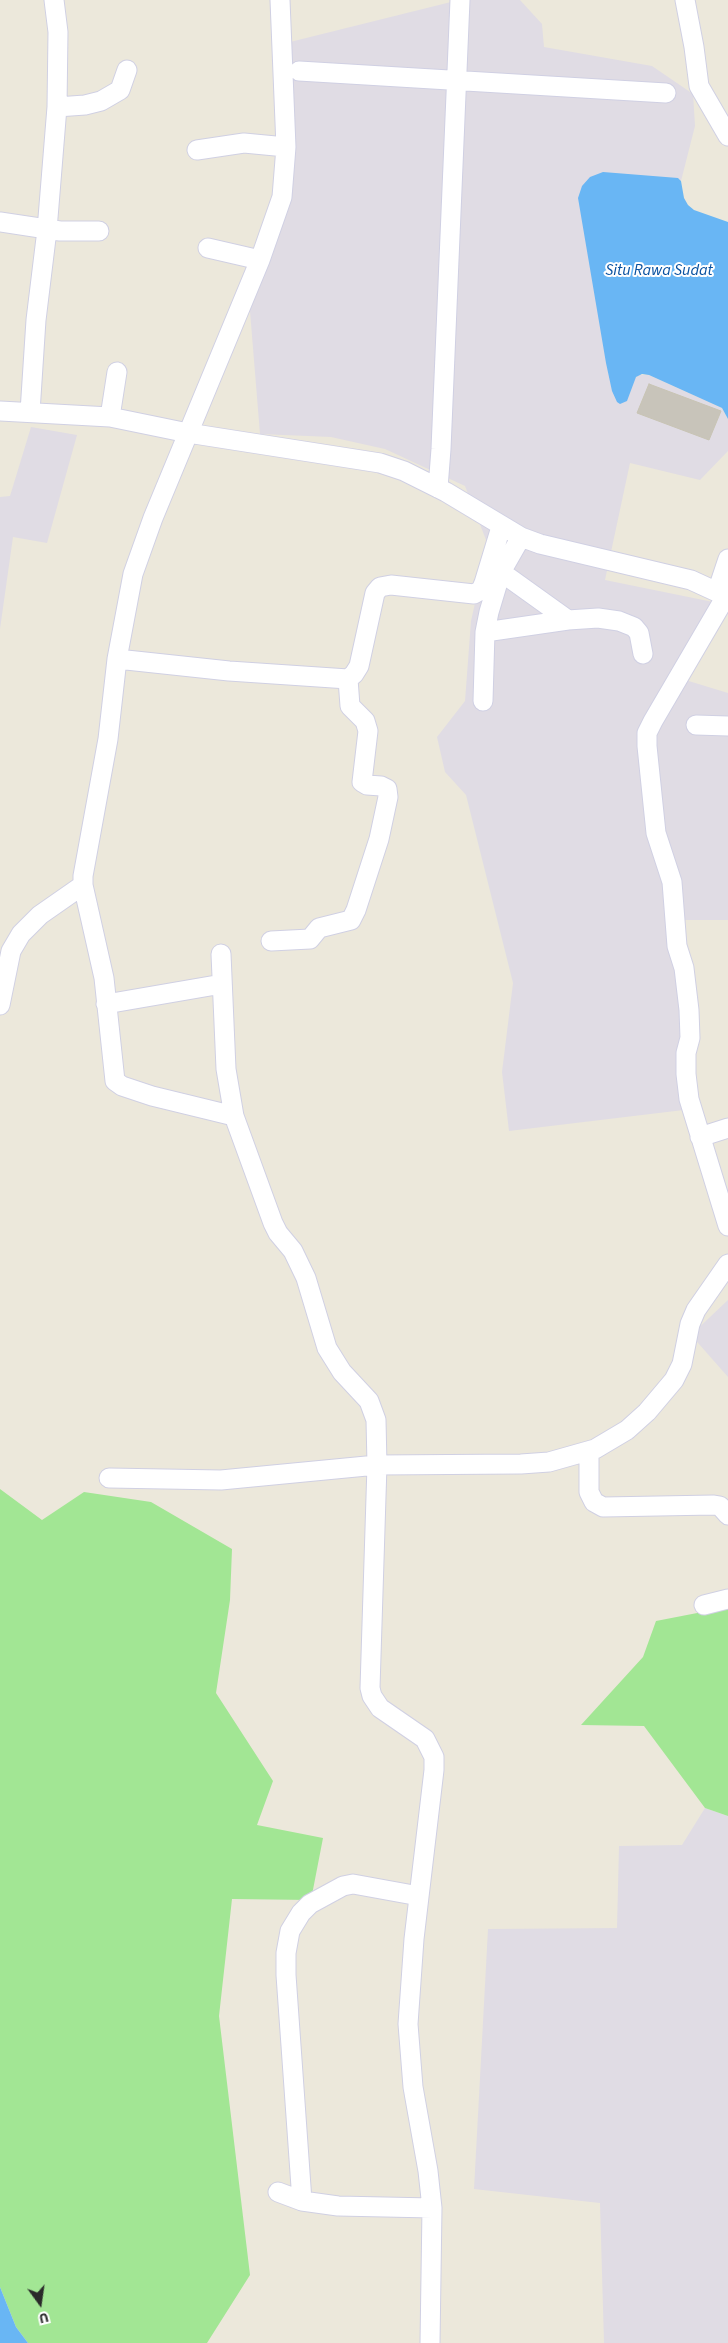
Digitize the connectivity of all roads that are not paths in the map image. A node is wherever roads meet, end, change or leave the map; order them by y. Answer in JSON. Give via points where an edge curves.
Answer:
{"nodes":[{"id":1,"x":54,"y":0,"type":"edge"},
{"id":2,"x":280,"y":0,"type":"edge"},
{"id":3,"x":460,"y":0,"type":"edge"},
{"id":4,"x":685,"y":0,"type":"edge"},
{"id":5,"x":127,"y":70,"type":"dead end"},
{"id":6,"x":299,"y":71,"type":"dead end"},
{"id":7,"x":456,"y":81,"type":"junction"},
{"id":8,"x":666,"y":92,"type":"dead end"},
{"id":9,"x":57,"y":106,"type":"junction"},
{"id":10,"x":728,"y":136,"type":"edge"},
{"id":11,"x":286,"y":147,"type":"junction"},
{"id":12,"x":197,"y":150,"type":"dead end"},
{"id":13,"x":0,"y":222,"type":"edge"},
{"id":14,"x":47,"y":230,"type":"junction"},
{"id":15,"x":99,"y":231,"type":"dead end"},
{"id":16,"x":208,"y":248,"type":"dead end"},
{"id":17,"x":260,"y":260,"type":"junction"},
{"id":18,"x":117,"y":372,"type":"dead end"},
{"id":19,"x":0,"y":410,"type":"edge"},
{"id":20,"x":30,"y":412,"type":"junction"},
{"id":21,"x":110,"y":417,"type":"junction"},
{"id":22,"x":188,"y":433,"type":"junction"},
{"id":23,"x":438,"y":488,"type":"junction"},
{"id":24,"x":501,"y":527,"type":"junction"},
{"id":25,"x":521,"y":537,"type":"junction"},
{"id":26,"x":728,"y":559,"type":"edge"},
{"id":27,"x":501,"y":572,"type":"junction"},
{"id":28,"x":724,"y":595,"type":"edge"},
{"id":29,"x":568,"y":620,"type":"junction"},
{"id":30,"x":485,"y":632,"type":"junction"},
{"id":31,"x":643,"y":654,"type":"dead end"},
{"id":32,"x":117,"y":659,"type":"junction"},
{"id":33,"x":348,"y":679,"type":"junction"},
{"id":34,"x":484,"y":701,"type":"dead end"},
{"id":35,"x":696,"y":725,"type":"dead end"},
{"id":36,"x":728,"y":726,"type":"edge"},
{"id":37,"x":83,"y":885,"type":"junction"},
{"id":38,"x":271,"y":941,"type":"dead end"},
{"id":39,"x":221,"y":954,"type":"dead end"},
{"id":40,"x":222,"y":984,"type":"junction"},
{"id":41,"x":106,"y":1004,"type":"junction"},
{"id":42,"x":0,"y":1006,"type":"edge"},
{"id":43,"x":234,"y":1116,"type":"junction"},
{"id":44,"x":728,"y":1128,"type":"edge"},
{"id":45,"x":700,"y":1137,"type":"junction"},
{"id":46,"x":728,"y":1226,"type":"edge"},
{"id":47,"x":728,"y":1264,"type":"edge"},
{"id":48,"x":589,"y":1451,"type":"junction"},
{"id":49,"x":377,"y":1465,"type":"junction"},
{"id":50,"x":110,"y":1478,"type":"dead end"},
{"id":51,"x":728,"y":1515,"type":"edge"},
{"id":52,"x":728,"y":1599,"type":"edge"},
{"id":53,"x":704,"y":1605,"type":"dead end"},
{"id":54,"x":419,"y":1896,"type":"junction"},
{"id":55,"x":278,"y":2192,"type":"dead end"},
{"id":56,"x":302,"y":2201,"type":"junction"},
{"id":57,"x":432,"y":2208,"type":"junction"},
{"id":58,"x":430,"y":2343,"type":"edge"}],
"edges":[{"from":1,"to":9,"type":"street","via":[[58,32]]},
{"from":2,"to":11,"type":"street"},
{"from":3,"to":7,"type":"street"},
{"from":4,"to":10,"type":"street","via":[[699,86]]},
{"from":5,"to":9,"type":"street","via":[[120,90],[108,98],[85,105]]},
{"from":6,"to":7,"type":"street"},
{"from":7,"to":8,"type":"street"},
{"from":7,"to":23,"type":"street"},
{"from":9,"to":14,"type":"street"},
{"from":11,"to":12,"type":"street","via":[[244,143]]},
{"from":11,"to":17,"type":"street","via":[[282,197]]},
{"from":13,"to":14,"type":"street"},
{"from":14,"to":15,"type":"street"},
{"from":14,"to":20,"type":"street","via":[[36,320]]},
{"from":16,"to":17,"type":"street"},
{"from":17,"to":22,"type":"street"},
{"from":18,"to":21,"type":"street"},
{"from":19,"to":20,"type":"street"},
{"from":20,"to":21,"type":"street"},
{"from":21,"to":22,"type":"street"},
{"from":22,"to":23,"type":"street","via":[[380,463]]},
{"from":22,"to":32,"type":"street","via":[[133,574]]},
{"from":23,"to":24,"type":"street"},
{"from":24,"to":25,"type":"street"},
{"from":24,"to":33,"type":"street","via":[[484,583],[474,594],[391,585],[380,588],[375,593],[359,666]]},
{"from":25,"to":27,"type":"street"},
{"from":25,"to":28,"type":"street","via":[[691,580]]},
{"from":26,"to":28,"type":"street"},
{"from":27,"to":29,"type":"street"},
{"from":27,"to":30,"type":"street"},
{"from":28,"to":45,"type":"street","via":[[647,733],[656,834],[672,882],[677,946],[684,968],[690,1038],[686,1074]]},
{"from":29,"to":30,"type":"street"},
{"from":29,"to":31,"type":"street","via":[[598,618],[627,623],[639,633]]},
{"from":30,"to":34,"type":"street"},
{"from":32,"to":33,"type":"street"},
{"from":32,"to":37,"type":"street","via":[[108,739]]},
{"from":33,"to":38,"type":"street","via":[[350,706],[365,721],[368,731],[362,782],[387,789],[379,839],[350,920],[319,928],[310,939]]},
{"from":35,"to":36,"type":"street"},
{"from":37,"to":41,"type":"street","via":[[104,978]]},
{"from":37,"to":42,"type":"street","via":[[40,915],[21,934],[11,951]]},
{"from":39,"to":40,"type":"street"},
{"from":40,"to":41,"type":"street"},
{"from":40,"to":43,"type":"street","via":[[226,1069]]},
{"from":41,"to":43,"type":"street","via":[[115,1081],[137,1092]]},
{"from":43,"to":49,"type":"street","via":[[273,1223],[293,1251],[306,1278],[326,1348],[373,1409]]},
{"from":44,"to":45,"type":"street"},
{"from":45,"to":46,"type":"street"},
{"from":47,"to":48,"type":"street","via":[[696,1310],[682,1364],[674,1380],[627,1430]]},
{"from":48,"to":49,"type":"street","via":[[549,1462],[521,1464]]},
{"from":48,"to":51,"type":"street","via":[[589,1492],[594,1502],[603,1507],[714,1505],[720,1506]]},
{"from":49,"to":50,"type":"street","via":[[221,1480]]},
{"from":49,"to":54,"type":"street","via":[[370,1688],[380,1708],[425,1739],[434,1758]]},
{"from":52,"to":53,"type":"street"},
{"from":54,"to":56,"type":"street","via":[[353,1884],[343,1886],[310,1904],[290,1931],[286,1975]]},
{"from":54,"to":57,"type":"street","via":[[408,2024]]},
{"from":55,"to":56,"type":"street"},
{"from":56,"to":57,"type":"street","via":[[338,2206]]},
{"from":57,"to":58,"type":"street"}]}
